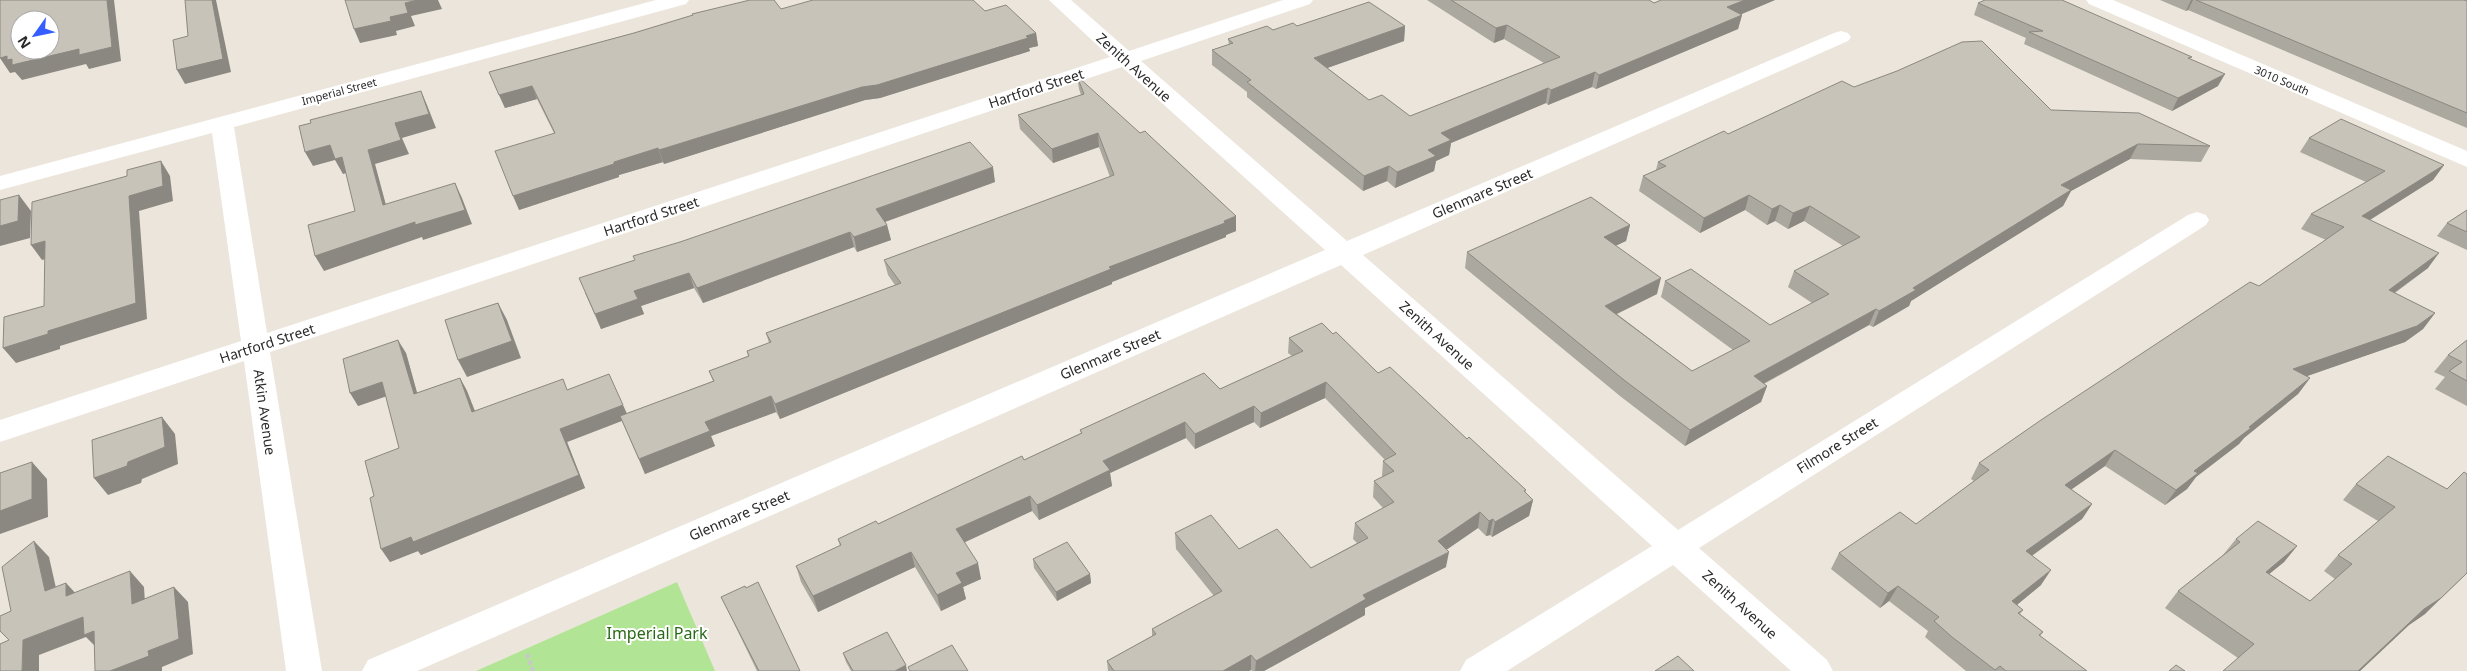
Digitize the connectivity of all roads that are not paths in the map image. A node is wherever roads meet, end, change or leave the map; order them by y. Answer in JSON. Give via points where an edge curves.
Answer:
{"nodes":[{"id":1,"x":679,"y":0,"type":"edge"},
{"id":2,"x":1059,"y":0,"type":"edge"},
{"id":3,"x":1302,"y":0,"type":"edge"},
{"id":4,"x":2096,"y":0,"type":"edge"},
{"id":5,"x":1841,"y":37,"type":"dead end"},
{"id":6,"x":1125,"y":59,"type":"junction"},
{"id":7,"x":222,"y":123,"type":"junction"},
{"id":8,"x":2467,"y":160,"type":"edge"},
{"id":9,"x":0,"y":184,"type":"edge"},
{"id":10,"x":2196,"y":220,"type":"dead end"},
{"id":11,"x":1344,"y":253,"type":"junction"},
{"id":12,"x":256,"y":347,"type":"junction"},
{"id":13,"x":0,"y":431,"type":"edge"},
{"id":14,"x":1676,"y":547,"type":"junction"},
{"id":15,"x":304,"y":671,"type":"edge"},
{"id":16,"x":380,"y":671,"type":"edge"},
{"id":17,"x":1478,"y":671,"type":"edge"},
{"id":18,"x":1815,"y":671,"type":"edge"}],
"edges":[{"from":1,"to":7,"type":"street","name":"Imperial Street"},
{"from":2,"to":6,"type":"street","name":"Zenith Avenue"},
{"from":3,"to":6,"type":"street","name":"Hartford Street"},
{"from":4,"to":8,"type":"street","name":"3010 South"},
{"from":5,"to":11,"type":"street","name":"Glenmare Street"},
{"from":6,"to":11,"type":"street","name":"Zenith Avenue"},
{"from":6,"to":12,"type":"street","name":"Hartford Street"},
{"from":7,"to":9,"type":"street","name":"Imperial Street"},
{"from":7,"to":12,"type":"street","name":"Atkin Avenue"},
{"from":10,"to":14,"type":"street","name":"Filmore Street"},
{"from":11,"to":14,"type":"street","name":"Zenith Avenue"},
{"from":11,"to":16,"type":"street","name":"Glenmare Street"},
{"from":12,"to":13,"type":"street","name":"Hartford Street"},
{"from":12,"to":15,"type":"street","name":"Atkin Avenue"},
{"from":14,"to":17,"type":"street","name":"Filmore Street"},
{"from":14,"to":18,"type":"street","name":"Zenith Avenue"}]}
